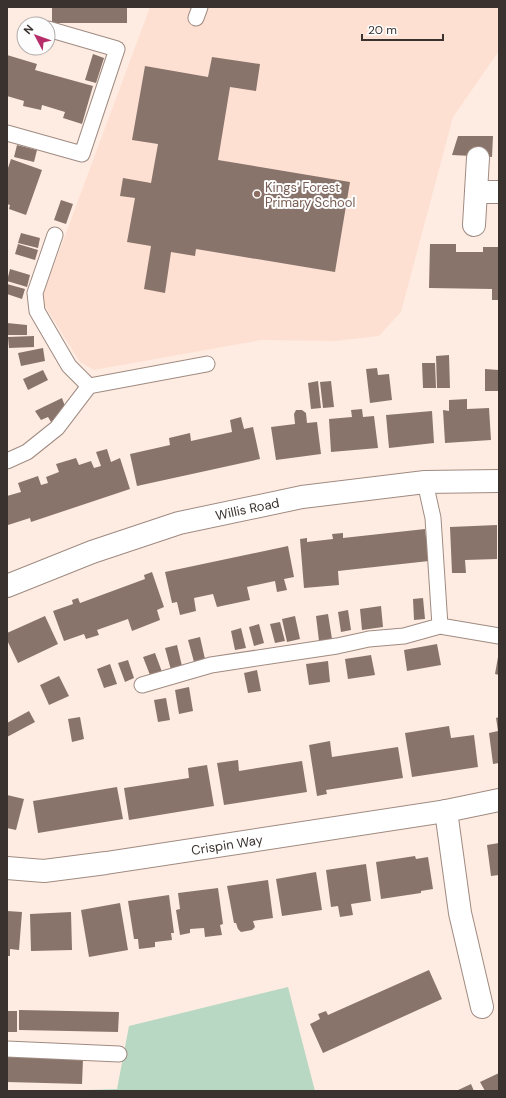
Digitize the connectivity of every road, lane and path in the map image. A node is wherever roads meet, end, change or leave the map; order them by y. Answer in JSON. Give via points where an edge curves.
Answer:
{"nodes":[{"id":1,"x":56,"y":31,"type":"edge"},
{"id":2,"x":7,"y":133,"type":"edge"},
{"id":3,"x":478,"y":158,"type":"dead end"},
{"id":4,"x":476,"y":192,"type":"junction"},
{"id":5,"x":499,"y":192,"type":"edge"},
{"id":6,"x":474,"y":225,"type":"dead end"},
{"id":7,"x":55,"y":235,"type":"dead end"},
{"id":8,"x":207,"y":364,"type":"dead end"},
{"id":9,"x":89,"y":386,"type":"junction"},
{"id":10,"x":7,"y":461,"type":"edge"},
{"id":11,"x":499,"y":480,"type":"edge"},
{"id":12,"x":425,"y":482,"type":"junction"},
{"id":13,"x":7,"y":586,"type":"edge"},
{"id":14,"x":440,"y":626,"type":"junction"},
{"id":15,"x":499,"y":636,"type":"edge"},
{"id":16,"x":142,"y":685,"type":"dead end"},
{"id":17,"x":499,"y":800,"type":"edge"},
{"id":18,"x":446,"y":811,"type":"junction"},
{"id":19,"x":7,"y":868,"type":"edge"},
{"id":20,"x":482,"y":1008,"type":"dead end"},
{"id":21,"x":7,"y":1050,"type":"edge"},
{"id":22,"x":119,"y":1054,"type":"dead end"}],
"edges":[{"from":1,"to":2,"type":"lane","via":[[117,49],[82,154]]},
{"from":3,"to":4,"type":"street"},
{"from":4,"to":5,"type":"street"},
{"from":4,"to":6,"type":"street"},
{"from":7,"to":9,"type":"lane","via":[[35,293],[37,311],[69,366]]},
{"from":8,"to":9,"type":"lane"},
{"from":9,"to":10,"type":"lane","via":[[57,428],[27,452]]},
{"from":11,"to":12,"type":"street","name":"Willis Road"},
{"from":12,"to":13,"type":"street","name":"Willis Road","via":[[302,497],[179,523],[92,552]]},
{"from":12,"to":14,"type":"lane","via":[[433,518]]},
{"from":14,"to":15,"type":"lane"},
{"from":14,"to":16,"type":"lane","via":[[404,636],[369,639],[211,665]]},
{"from":17,"to":18,"type":"street","name":"Crispin Way"},
{"from":18,"to":19,"type":"street","name":"Crispin Way","via":[[106,863],[44,871]]},
{"from":18,"to":20,"type":"street","via":[[460,914]]},
{"from":21,"to":22,"type":"lane"}]}
